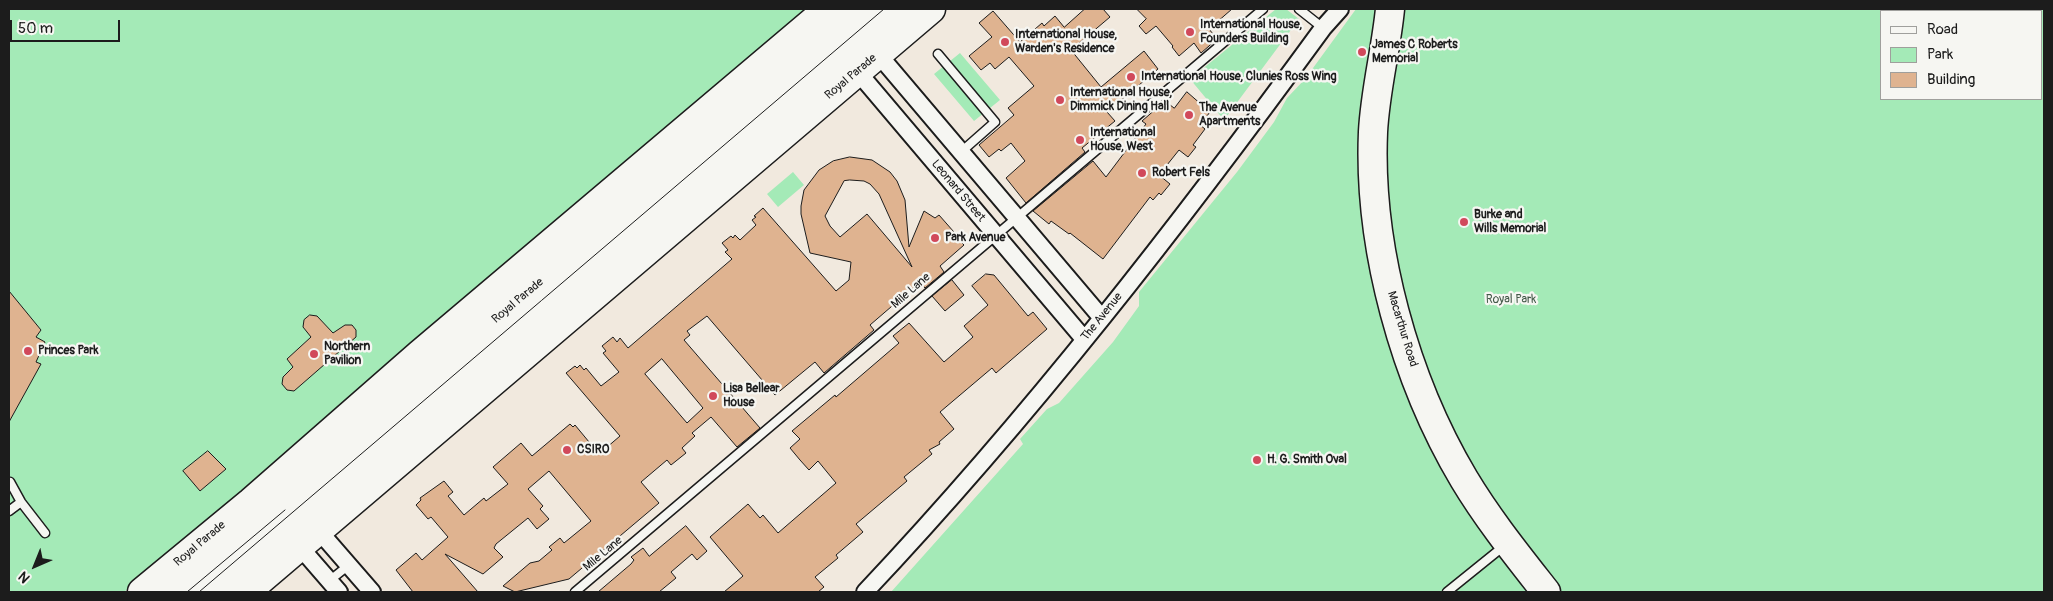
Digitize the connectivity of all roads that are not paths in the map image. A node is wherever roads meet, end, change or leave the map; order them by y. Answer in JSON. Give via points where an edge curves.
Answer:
{"nodes":[{"id":1,"x":896,"y":9,"type":"edge"},
{"id":2,"x":931,"y":9,"type":"edge"},
{"id":3,"x":1263,"y":9,"type":"edge"},
{"id":4,"x":1299,"y":9,"type":"edge"},
{"id":5,"x":1336,"y":9,"type":"edge"},
{"id":6,"x":1340,"y":9,"type":"edge"},
{"id":7,"x":1390,"y":15,"type":"edge"},
{"id":8,"x":1324,"y":28,"type":"junction"},
{"id":9,"x":853,"y":32,"type":"edge"},
{"id":10,"x":938,"y":54,"type":"dead end"},
{"id":11,"x":904,"y":84,"type":"junction"},
{"id":12,"x":883,"y":102,"type":"junction"},
{"id":13,"x":961,"y":152,"type":"junction"},
{"id":14,"x":1017,"y":216,"type":"junction"},
{"id":15,"x":633,"y":218,"type":"junction"},
{"id":16,"x":996,"y":234,"type":"junction"},
{"id":17,"x":1074,"y":285,"type":"junction"},
{"id":18,"x":1053,"y":302,"type":"junction"},
{"id":19,"x":1102,"y":318,"type":"junction"},
{"id":20,"x":1084,"y":339,"type":"junction"},
{"id":21,"x":10,"y":482,"type":"dead end"},
{"id":22,"x":21,"y":502,"type":"junction"},
{"id":23,"x":9,"y":512,"type":"edge"},
{"id":24,"x":289,"y":512,"type":"junction"},
{"id":25,"x":45,"y":533,"type":"dead end"},
{"id":26,"x":1508,"y":543,"type":"junction"},
{"id":27,"x":349,"y":565,"type":"junction"},
{"id":28,"x":334,"y":586,"type":"edge"},
{"id":29,"x":142,"y":592,"type":"edge"},
{"id":30,"x":175,"y":592,"type":"edge"},
{"id":31,"x":212,"y":592,"type":"edge"},
{"id":32,"x":246,"y":592,"type":"edge"},
{"id":33,"x":372,"y":592,"type":"edge"},
{"id":34,"x":575,"y":592,"type":"edge"},
{"id":35,"x":865,"y":592,"type":"edge"},
{"id":36,"x":1447,"y":592,"type":"edge"},
{"id":37,"x":1546,"y":592,"type":"edge"}],
"edges":[{"from":1,"to":9,"type":"highway","name":"Royal Parade"},
{"from":2,"to":9,"type":"highway","name":"Royal Parade"},
{"from":3,"to":14,"type":"lane","name":"Mile Lane"},
{"from":4,"to":8,"type":"lane"},
{"from":5,"to":8,"type":"street","name":"The Avenue"},
{"from":6,"to":8,"type":"street","name":"The Avenue"},
{"from":7,"to":26,"type":"highway","name":"Macarthur Road","via":[[1376,103],[1373,155],[1377,224],[1387,279],[1406,346],[1432,417],[1463,478]]},
{"from":8,"to":19,"type":"street","name":"The Avenue"},
{"from":9,"to":11,"type":"street"},
{"from":9,"to":12,"type":"street","name":"Leonard Street"},
{"from":9,"to":15,"type":"highway","name":"Royal Parade"},
{"from":9,"to":15,"type":"highway","name":"Royal Parade","via":[[806,41]]},
{"from":10,"to":13,"type":"lane","via":[[995,122]]},
{"from":11,"to":12,"type":"street"},
{"from":11,"to":13,"type":"street"},
{"from":12,"to":16,"type":"street","name":"Leonard Street"},
{"from":13,"to":14,"type":"street"},
{"from":14,"to":16,"type":"lane","name":"Mile Lane"},
{"from":14,"to":17,"type":"street"},
{"from":15,"to":24,"type":"highway","name":"Royal Parade"},
{"from":15,"to":24,"type":"highway","name":"Royal Parade","via":[[428,363]]},
{"from":16,"to":18,"type":"street","name":"Leonard Street"},
{"from":16,"to":34,"type":"lane","name":"Mile Lane"},
{"from":17,"to":18,"type":"street"},
{"from":17,"to":19,"type":"street"},
{"from":18,"to":20,"type":"street","name":"Leonard Street"},
{"from":19,"to":20,"type":"street","name":"The Avenue"},
{"from":20,"to":35,"type":"street","name":"The Avenue","via":[[988,455]]},
{"from":21,"to":22,"type":"lane"},
{"from":22,"to":23,"type":"lane"},
{"from":22,"to":25,"type":"lane"},
{"from":24,"to":27,"type":"street"},
{"from":24,"to":28,"type":"street"},
{"from":24,"to":29,"type":"highway","name":"Royal Parade"},
{"from":24,"to":30,"type":"highway","name":"Royal Parade"},
{"from":24,"to":31,"type":"highway","name":"Royal Parade"},
{"from":24,"to":32,"type":"highway","name":"Royal Parade"},
{"from":26,"to":36,"type":"lane"},
{"from":26,"to":37,"type":"highway","name":"Macarthur Road"},
{"from":27,"to":28,"type":"lane"},
{"from":27,"to":33,"type":"street"}]}
